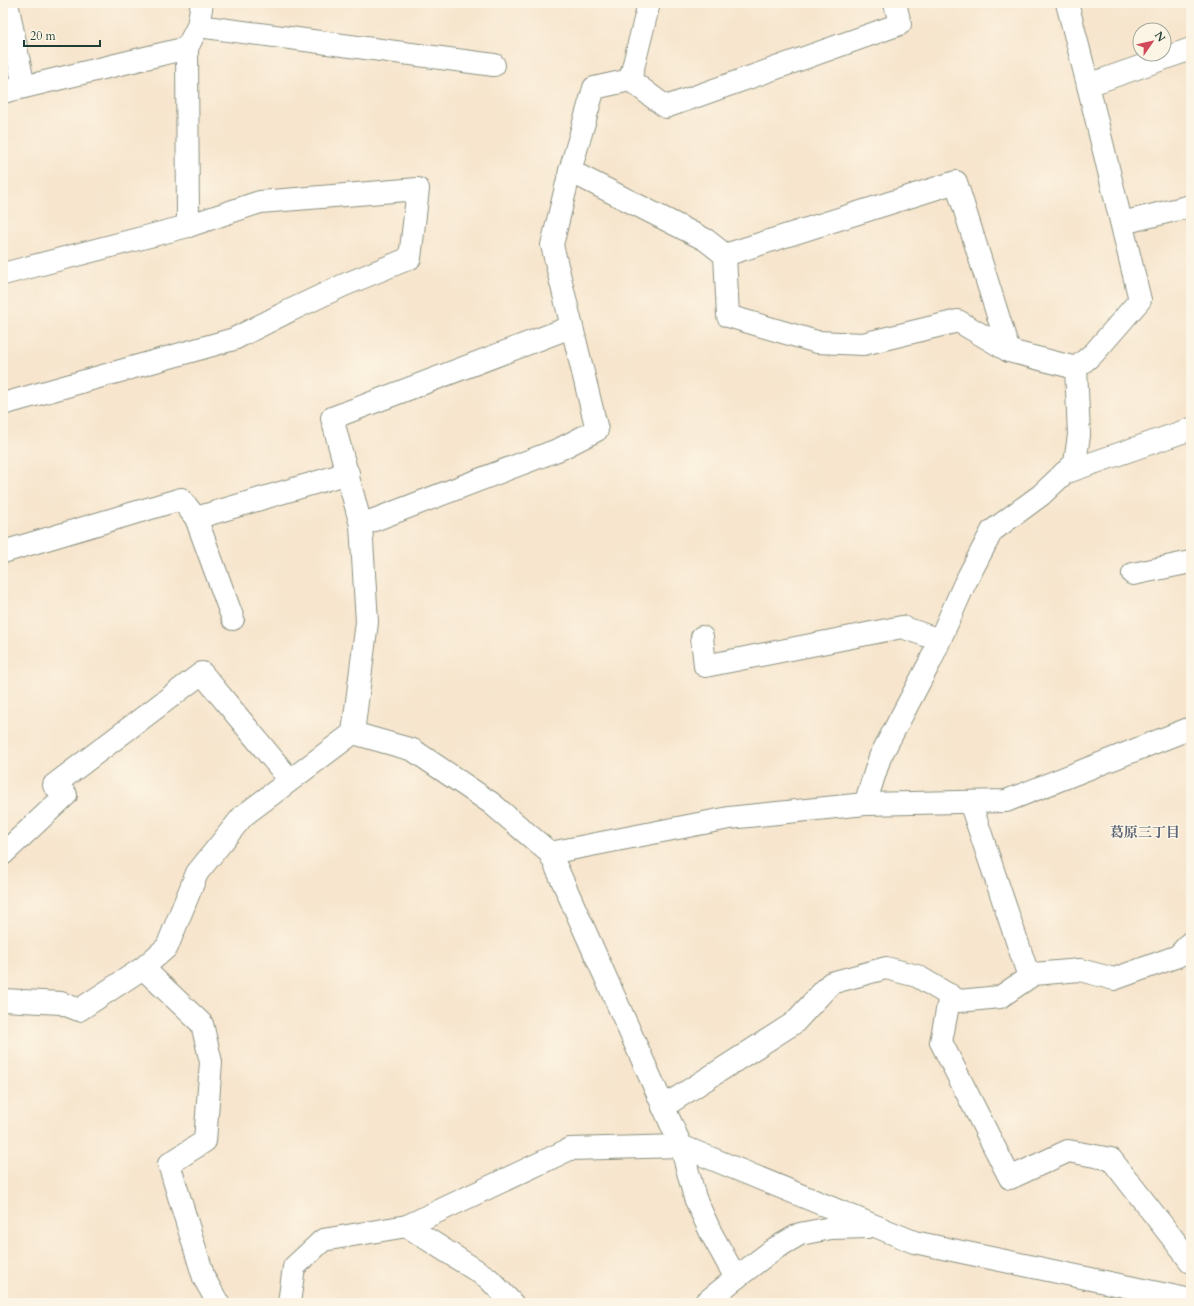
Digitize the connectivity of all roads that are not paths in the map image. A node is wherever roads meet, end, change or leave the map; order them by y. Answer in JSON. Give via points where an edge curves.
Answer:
{"nodes":[{"id":1,"x":7,"y":3,"type":"edge"},
{"id":2,"x":202,"y":3,"type":"edge"},
{"id":3,"x":649,"y":3,"type":"edge"},
{"id":4,"x":895,"y":3,"type":"edge"},
{"id":5,"x":1067,"y":3,"type":"edge"},
{"id":6,"x":198,"y":26,"type":"junction"},
{"id":7,"x":187,"y":48,"type":"junction"},
{"id":8,"x":1191,"y":49,"type":"edge"},
{"id":9,"x":494,"y":65,"type":"dead end"},
{"id":10,"x":630,"y":80,"type":"junction"},
{"id":11,"x":1088,"y":85,"type":"junction"},
{"id":12,"x":24,"y":87,"type":"junction"},
{"id":13,"x":3,"y":92,"type":"edge"},
{"id":14,"x":570,"y":171,"type":"junction"},
{"id":15,"x":1191,"y":206,"type":"edge"},
{"id":16,"x":1122,"y":223,"type":"junction"},
{"id":17,"x":188,"y":226,"type":"junction"},
{"id":18,"x":725,"y":255,"type":"junction"},
{"id":19,"x":3,"y":274,"type":"edge"},
{"id":20,"x":571,"y":327,"type":"junction"},
{"id":21,"x":1008,"y":351,"type":"junction"},
{"id":22,"x":1076,"y":368,"type":"junction"},
{"id":23,"x":3,"y":404,"type":"edge"},
{"id":24,"x":1191,"y":429,"type":"edge"},
{"id":25,"x":348,"y":473,"type":"junction"},
{"id":26,"x":1064,"y":473,"type":"junction"},
{"id":27,"x":196,"y":518,"type":"junction"},
{"id":28,"x":361,"y":526,"type":"junction"},
{"id":29,"x":3,"y":552,"type":"edge"},
{"id":30,"x":1191,"y":562,"type":"edge"},
{"id":31,"x":1133,"y":574,"type":"dead end"},
{"id":32,"x":233,"y":619,"type":"dead end"},
{"id":33,"x":702,"y":637,"type":"dead end"},
{"id":34,"x":940,"y":640,"type":"junction"},
{"id":35,"x":1191,"y":728,"type":"edge"},
{"id":36,"x":353,"y":733,"type":"junction"},
{"id":37,"x":290,"y":780,"type":"junction"},
{"id":38,"x":970,"y":802,"type":"junction"},
{"id":39,"x":865,"y":804,"type":"junction"},
{"id":40,"x":550,"y":853,"type":"junction"},
{"id":41,"x":3,"y":854,"type":"edge"},
{"id":42,"x":1191,"y":942,"type":"edge"},
{"id":43,"x":143,"y":968,"type":"junction"},
{"id":44,"x":1026,"y":968,"type":"dead end"},
{"id":45,"x":950,"y":995,"type":"junction"},
{"id":46,"x":3,"y":1000,"type":"edge"},
{"id":47,"x":663,"y":1107,"type":"junction"},
{"id":48,"x":681,"y":1146,"type":"junction"},
{"id":49,"x":407,"y":1226,"type":"junction"},
{"id":50,"x":875,"y":1226,"type":"junction"},
{"id":51,"x":1191,"y":1262,"type":"edge"},
{"id":52,"x":736,"y":1278,"type":"junction"},
{"id":53,"x":1191,"y":1300,"type":"edge"},
{"id":54,"x":218,"y":1303,"type":"edge"},
{"id":55,"x":289,"y":1303,"type":"edge"},
{"id":56,"x":512,"y":1303,"type":"edge"},
{"id":57,"x":705,"y":1303,"type":"edge"}],
"edges":[{"from":1,"to":12,"type":"street"},
{"from":2,"to":6,"type":"street"},
{"from":3,"to":10,"type":"street"},
{"from":4,"to":10,"type":"street","via":[[900,24],[666,107]]},
{"from":5,"to":11,"type":"street"},
{"from":6,"to":7,"type":"street"},
{"from":6,"to":9,"type":"street"},
{"from":7,"to":12,"type":"street"},
{"from":7,"to":17,"type":"street"},
{"from":8,"to":11,"type":"street"},
{"from":10,"to":14,"type":"street","via":[[594,88]]},
{"from":11,"to":16,"type":"street"},
{"from":12,"to":13,"type":"street"},
{"from":14,"to":18,"type":"street","via":[[706,240]]},
{"from":14,"to":20,"type":"street","via":[[552,245]]},
{"from":15,"to":16,"type":"street"},
{"from":16,"to":22,"type":"street","via":[[1140,300],[1094,353]]},
{"from":17,"to":19,"type":"street"},
{"from":17,"to":23,"type":"street","via":[[260,202],[418,189],[410,258],[344,285],[234,339]]},
{"from":18,"to":21,"type":"street","via":[[728,316],[817,342],[863,344],[958,321]]},
{"from":18,"to":21,"type":"street","via":[[956,182]]},
{"from":20,"to":25,"type":"street","via":[[332,418]]},
{"from":20,"to":28,"type":"street","via":[[597,430],[560,449]]},
{"from":21,"to":22,"type":"street"},
{"from":22,"to":26,"type":"street","via":[[1079,435],[1075,463]]},
{"from":24,"to":26,"type":"street"},
{"from":25,"to":27,"type":"street"},
{"from":25,"to":28,"type":"street"},
{"from":26,"to":34,"type":"street","via":[[1041,495],[992,531],[964,585]]},
{"from":27,"to":29,"type":"street","via":[[181,499]]},
{"from":27,"to":32,"type":"street"},
{"from":28,"to":36,"type":"street","via":[[367,622]]},
{"from":30,"to":31,"type":"street"},
{"from":33,"to":34,"type":"street","via":[[705,666],[902,627]]},
{"from":34,"to":39,"type":"street","via":[[880,757]]},
{"from":35,"to":38,"type":"street","via":[[1006,801]]},
{"from":36,"to":37,"type":"street"},
{"from":36,"to":40,"type":"street","via":[[413,750],[491,803]]},
{"from":37,"to":41,"type":"street","via":[[202,673],[54,785],[66,795]]},
{"from":37,"to":43,"type":"street","via":[[243,816],[197,873],[167,948]]},
{"from":38,"to":39,"type":"street"},
{"from":38,"to":44,"type":"street"},
{"from":39,"to":40,"type":"street","via":[[729,818]]},
{"from":40,"to":47,"type":"street"},
{"from":42,"to":45,"type":"street","via":[[1178,956],[1114,979],[1080,970],[1034,974],[1000,997],[960,1001]]},
{"from":43,"to":46,"type":"street","via":[[79,1010],[61,1003]]},
{"from":43,"to":54,"type":"street","via":[[202,1024],[211,1062],[205,1141],[169,1164],[204,1278]]},
{"from":45,"to":47,"type":"street","via":[[917,976],[886,968],[831,983],[794,1024]]},
{"from":45,"to":51,"type":"street","via":[[941,1042],[1010,1178],[1068,1151],[1111,1159]]},
{"from":47,"to":48,"type":"street"},
{"from":48,"to":49,"type":"street","via":[[570,1149]]},
{"from":48,"to":50,"type":"street"},
{"from":48,"to":52,"type":"street","via":[[695,1198],[710,1233]]},
{"from":49,"to":55,"type":"street","via":[[323,1240],[294,1267]]},
{"from":49,"to":56,"type":"street","via":[[488,1278]]},
{"from":50,"to":52,"type":"street","via":[[831,1228],[800,1234],[774,1249]]},
{"from":50,"to":53,"type":"street","via":[[914,1242]]},
{"from":52,"to":57,"type":"street"}]}
